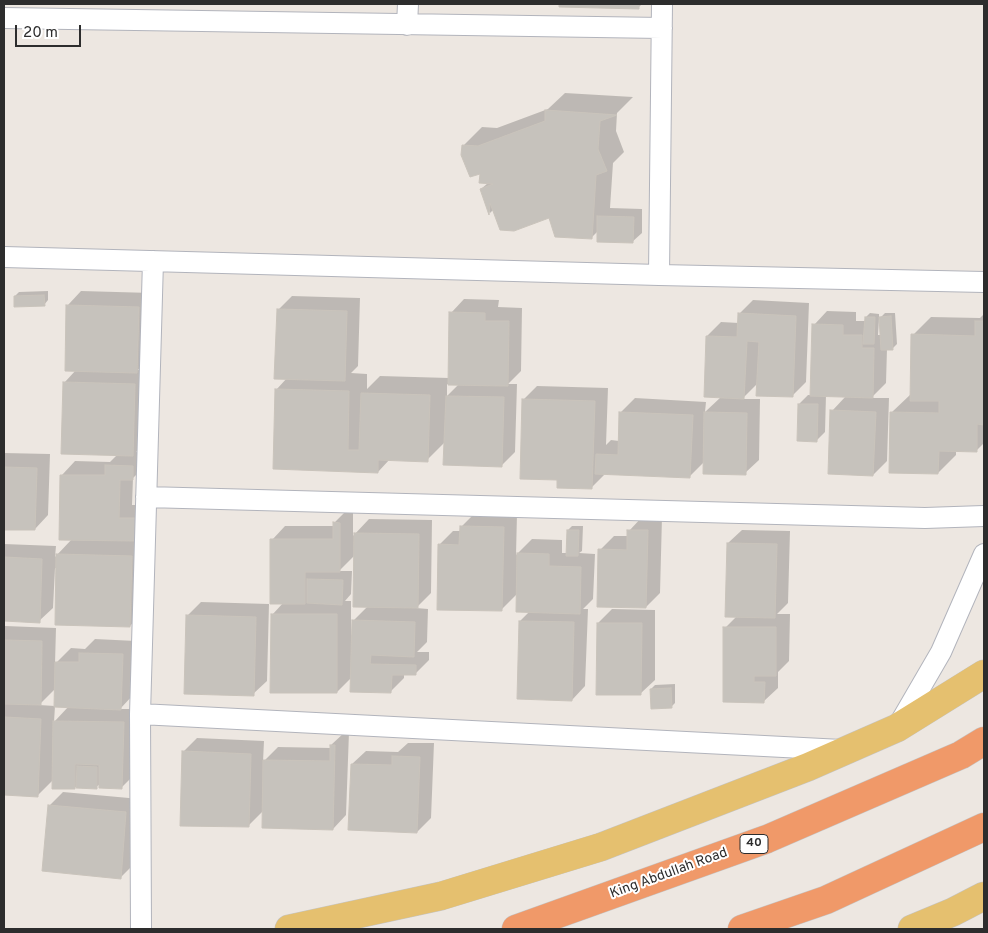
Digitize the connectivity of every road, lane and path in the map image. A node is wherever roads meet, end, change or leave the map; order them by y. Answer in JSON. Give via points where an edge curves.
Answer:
{"nodes":[{"id":1,"x":408,"y":4,"type":"edge"},
{"id":2,"x":662,"y":4,"type":"edge"},
{"id":3,"x":183,"y":12,"type":"edge"},
{"id":4,"x":4,"y":18,"type":"edge"},
{"id":5,"x":407,"y":25,"type":"junction"},
{"id":6,"x":662,"y":28,"type":"junction"},
{"id":7,"x":4,"y":257,"type":"edge"},
{"id":8,"x":153,"y":261,"type":"junction"},
{"id":9,"x":659,"y":275,"type":"junction"},
{"id":10,"x":984,"y":282,"type":"edge"},
{"id":11,"x":146,"y":497,"type":"junction"},
{"id":12,"x":984,"y":516,"type":"edge"},
{"id":13,"x":984,"y":554,"type":"edge"},
{"id":14,"x":984,"y":674,"type":"edge"},
{"id":15,"x":140,"y":714,"type":"junction"},
{"id":16,"x":897,"y":728,"type":"junction"},
{"id":17,"x":984,"y":741,"type":"edge"},
{"id":18,"x":845,"y":750,"type":"junction"},
{"id":19,"x":984,"y":827,"type":"edge"},
{"id":20,"x":984,"y":896,"type":"edge"},
{"id":21,"x":140,"y":929,"type":"edge"},
{"id":22,"x":289,"y":929,"type":"edge"},
{"id":23,"x":516,"y":929,"type":"edge"},
{"id":24,"x":742,"y":929,"type":"edge"},
{"id":25,"x":912,"y":929,"type":"edge"}],
"edges":[{"from":1,"to":5,"type":"street"},
{"from":2,"to":6,"type":"street"},
{"from":3,"to":4,"type":"street"},
{"from":3,"to":5,"type":"street"},
{"from":5,"to":6,"type":"street"},
{"from":6,"to":9,"type":"street"},
{"from":7,"to":8,"type":"street"},
{"from":8,"to":9,"type":"street"},
{"from":8,"to":11,"type":"street"},
{"from":9,"to":10,"type":"street"},
{"from":11,"to":12,"type":"street","via":[[925,518]]},
{"from":11,"to":15,"type":"street"},
{"from":13,"to":16,"type":"street","via":[[941,652]]},
{"from":14,"to":16,"type":"main road"},
{"from":15,"to":18,"type":"street"},
{"from":15,"to":21,"type":"street"},
{"from":16,"to":18,"type":"main road"},
{"from":17,"to":23,"type":"highway","name":"King Abdullah Road","number":"40","via":[[961,755],[767,839]]},
{"from":18,"to":22,"type":"main road","via":[[601,847],[442,896]]},
{"from":19,"to":24,"type":"highway","via":[[826,900]]},
{"from":20,"to":25,"type":"main road"}]}
